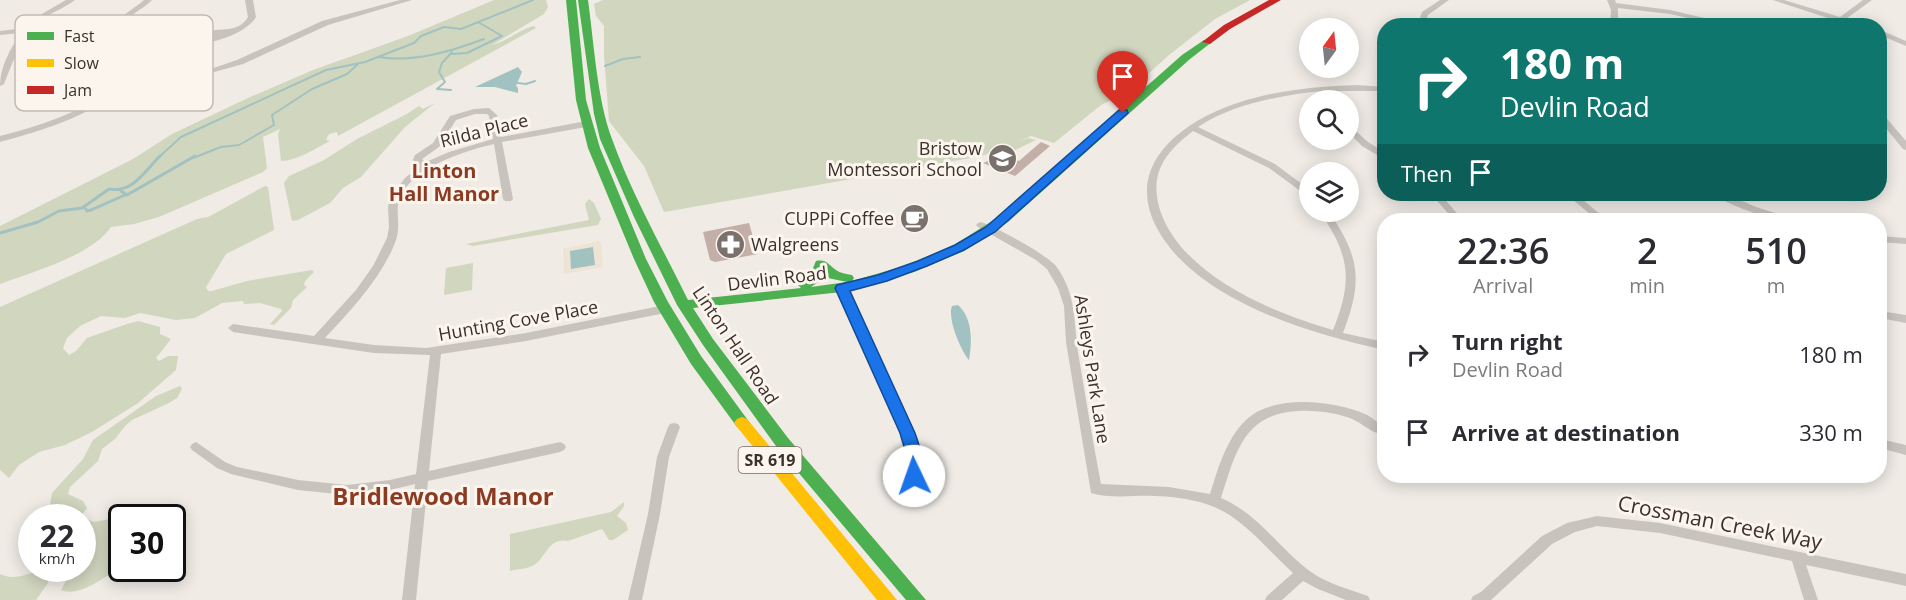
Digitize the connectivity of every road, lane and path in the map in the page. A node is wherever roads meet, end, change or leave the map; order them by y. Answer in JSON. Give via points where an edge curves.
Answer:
{"nodes":[{"id":1,"x":71,"y":0,"type":"edge"},
{"id":2,"x":148,"y":0,"type":"edge"},
{"id":3,"x":249,"y":0,"type":"edge"},
{"id":4,"x":408,"y":0,"type":"edge"},
{"id":5,"x":571,"y":0,"type":"edge"},
{"id":6,"x":583,"y":0,"type":"edge"},
{"id":7,"x":1276,"y":0,"type":"edge"},
{"id":8,"x":1445,"y":0,"type":"edge"},
{"id":9,"x":1777,"y":0,"type":"edge"},
{"id":10,"x":1868,"y":0,"type":"edge"},
{"id":11,"x":1612,"y":2,"type":"edge"},
{"id":12,"x":44,"y":15,"type":"edge"},
{"id":13,"x":130,"y":15,"type":"edge"},
{"id":14,"x":1423,"y":18,"type":"edge"},
{"id":15,"x":1613,"y":18,"type":"edge"},
{"id":16,"x":1698,"y":18,"type":"edge"},
{"id":17,"x":1839,"y":18,"type":"edge"},
{"id":18,"x":1843,"y":18,"type":"edge"},
{"id":19,"x":15,"y":31,"type":"edge"},
{"id":20,"x":234,"y":31,"type":"dead end"},
{"id":21,"x":0,"y":33,"type":"edge"},
{"id":22,"x":1887,"y":35,"type":"edge"},
{"id":23,"x":1906,"y":44,"type":"edge"},
{"id":24,"x":15,"y":46,"type":"edge"},
{"id":25,"x":213,"y":70,"type":"edge"},
{"id":26,"x":0,"y":84,"type":"edge"},
{"id":27,"x":1377,"y":89,"type":"edge"},
{"id":28,"x":1323,"y":90,"type":"edge"},
{"id":29,"x":1299,"y":94,"type":"edge"},
{"id":30,"x":79,"y":111,"type":"edge"},
{"id":31,"x":586,"y":124,"type":"junction"},
{"id":32,"x":1887,"y":124,"type":"edge"},
{"id":33,"x":1192,"y":127,"type":"junction"},
{"id":34,"x":1359,"y":138,"type":"edge"},
{"id":35,"x":0,"y":139,"type":"edge"},
{"id":36,"x":497,"y":142,"type":"junction"},
{"id":37,"x":1906,"y":147,"type":"edge"},
{"id":38,"x":1377,"y":152,"type":"edge"},
{"id":39,"x":424,"y":165,"type":"junction"},
{"id":40,"x":1299,"y":187,"type":"edge"},
{"id":41,"x":508,"y":199,"type":"dead end"},
{"id":42,"x":1441,"y":201,"type":"edge"},
{"id":43,"x":1579,"y":201,"type":"edge"},
{"id":44,"x":1735,"y":201,"type":"edge"},
{"id":45,"x":1453,"y":213,"type":"edge"},
{"id":46,"x":1594,"y":213,"type":"edge"},
{"id":47,"x":1766,"y":213,"type":"edge"},
{"id":48,"x":1331,"y":222,"type":"edge"},
{"id":49,"x":986,"y":227,"type":"junction"},
{"id":50,"x":1887,"y":240,"type":"edge"},
{"id":51,"x":1906,"y":241,"type":"edge"},
{"id":52,"x":844,"y":283,"type":"junction"},
{"id":53,"x":684,"y":305,"type":"junction"},
{"id":54,"x":665,"y":309,"type":"junction"},
{"id":55,"x":1887,"y":316,"type":"edge"},
{"id":56,"x":1906,"y":319,"type":"edge"},
{"id":57,"x":233,"y":328,"type":"dead end"},
{"id":58,"x":1337,"y":334,"type":"junction"},
{"id":59,"x":316,"y":341,"type":"junction"},
{"id":60,"x":1377,"y":344,"type":"edge"},
{"id":61,"x":436,"y":351,"type":"junction"},
{"id":62,"x":674,"y":427,"type":"dead end"},
{"id":63,"x":1377,"y":428,"type":"edge"},
{"id":64,"x":1887,"y":446,"type":"edge"},
{"id":65,"x":196,"y":447,"type":"dead end"},
{"id":66,"x":560,"y":447,"type":"dead end"},
{"id":67,"x":1906,"y":450,"type":"edge"},
{"id":68,"x":423,"y":478,"type":"junction"},
{"id":69,"x":906,"y":493,"type":"dead end"},
{"id":70,"x":1214,"y":500,"type":"junction"},
{"id":71,"x":1797,"y":557,"type":"junction"},
{"id":72,"x":1303,"y":573,"type":"junction"},
{"id":73,"x":1906,"y":580,"type":"edge"},
{"id":74,"x":409,"y":600,"type":"edge"},
{"id":75,"x":635,"y":600,"type":"edge"},
{"id":76,"x":888,"y":600,"type":"edge"},
{"id":77,"x":917,"y":600,"type":"edge"},
{"id":78,"x":1272,"y":600,"type":"edge"},
{"id":79,"x":1364,"y":600,"type":"edge"},
{"id":80,"x":1479,"y":600,"type":"edge"},
{"id":81,"x":1811,"y":600,"type":"edge"}],
"edges":[{"from":1,"to":12,"type":"street"},
{"from":2,"to":13,"type":"street"},
{"from":3,"to":20,"type":"street","via":[[250,21]]},
{"from":4,"to":25,"type":"street","via":[[325,23],[253,57]]},
{"from":5,"to":31,"type":"main road","name":"Linton Hall Road","number":"SR 619"},
{"from":6,"to":53,"type":"main road","name":"Linton Hall Road","number":"SR 619","via":[[606,139]]},
{"from":7,"to":49,"type":"main road","name":"Devlin Road","via":[[1206,41],[1105,120]]},
{"from":8,"to":14,"type":"street"},
{"from":9,"to":17,"type":"street"},
{"from":10,"to":18,"type":"street"},
{"from":11,"to":15,"type":"street"},
{"from":11,"to":16,"type":"street"},
{"from":19,"to":21,"type":"street"},
{"from":22,"to":23,"type":"street"},
{"from":24,"to":26,"type":"street"},
{"from":27,"to":28,"type":"street"},
{"from":29,"to":33,"type":"street","via":[[1250,102],[1216,113]]},
{"from":30,"to":35,"type":"street"},
{"from":31,"to":36,"type":"street","name":"Rilda Place"},
{"from":31,"to":54,"type":"main road","name":"Linton Hall Road","number":"SR 619"},
{"from":32,"to":37,"type":"street"},
{"from":33,"to":40,"type":"street","via":[[1272,166]]},
{"from":33,"to":58,"type":"street","via":[[1163,152],[1153,173],[1150,197],[1158,222],[1174,246],[1200,271],[1239,297],[1285,318]]},
{"from":34,"to":38,"type":"street"},
{"from":36,"to":39,"type":"street","name":"Rilda Place","via":[[449,153]]},
{"from":36,"to":39,"type":"street","via":[[491,113],[461,115],[451,121],[436,145],[418,157]]},
{"from":36,"to":41,"type":"street"},
{"from":39,"to":59,"type":"street","name":"Rilda Place","via":[[395,197],[394,232],[380,263],[356,297]]},
{"from":42,"to":45,"type":"street"},
{"from":43,"to":46,"type":"street"},
{"from":44,"to":47,"type":"street"},
{"from":48,"to":58,"type":"street","via":[[1349,259],[1353,285]]},
{"from":49,"to":52,"type":"main road","name":"Devlin Road","via":[[959,248],[922,264],[882,278]]},
{"from":49,"to":70,"type":"street","name":"Ashleys Park Lane","via":[[1041,258],[1063,288],[1069,306],[1071,342],[1095,489],[1182,493]]},
{"from":50,"to":51,"type":"street"},
{"from":52,"to":53,"type":"main road","name":"Devlin Road"},
{"from":52,"to":53,"type":"main road","name":"Devlin Road","via":[[821,264],[816,277],[805,285],[713,295]]},
{"from":52,"to":69,"type":"street","via":[[912,446],[916,468]]},
{"from":53,"to":54,"type":"main road","name":"Devlin Road"},
{"from":53,"to":77,"type":"main road","name":"Linton Hall Road","number":"SR 619","via":[[782,442]]},
{"from":54,"to":61,"type":"street","name":"Hunting Cove Place"},
{"from":54,"to":76,"type":"main road","name":"Linton Hall Road","number":"SR 619","via":[[767,456]]},
{"from":55,"to":56,"type":"street"},
{"from":57,"to":59,"type":"street","name":"Hunting Cove Place"},
{"from":58,"to":60,"type":"street"},
{"from":59,"to":61,"type":"street","name":"Hunting Cove Place","via":[[374,349]]},
{"from":61,"to":68,"type":"street"},
{"from":62,"to":75,"type":"street","via":[[663,457]]},
{"from":63,"to":70,"type":"street","via":[[1339,410],[1276,409],[1254,419],[1244,430],[1229,457]]},
{"from":64,"to":67,"type":"street"},
{"from":65,"to":68,"type":"street","via":[[236,471],[326,489],[371,488]]},
{"from":66,"to":68,"type":"street"},
{"from":68,"to":74,"type":"street"},
{"from":70,"to":72,"type":"street","via":[[1254,525]]},
{"from":71,"to":73,"type":"street","name":"Crossman Creek Way"},
{"from":71,"to":80,"type":"street","name":"Crossman Creek Way","via":[[1660,528],[1597,521],[1572,527],[1547,540]]},
{"from":71,"to":81,"type":"street"},
{"from":72,"to":78,"type":"street"},
{"from":72,"to":79,"type":"street"}]}
